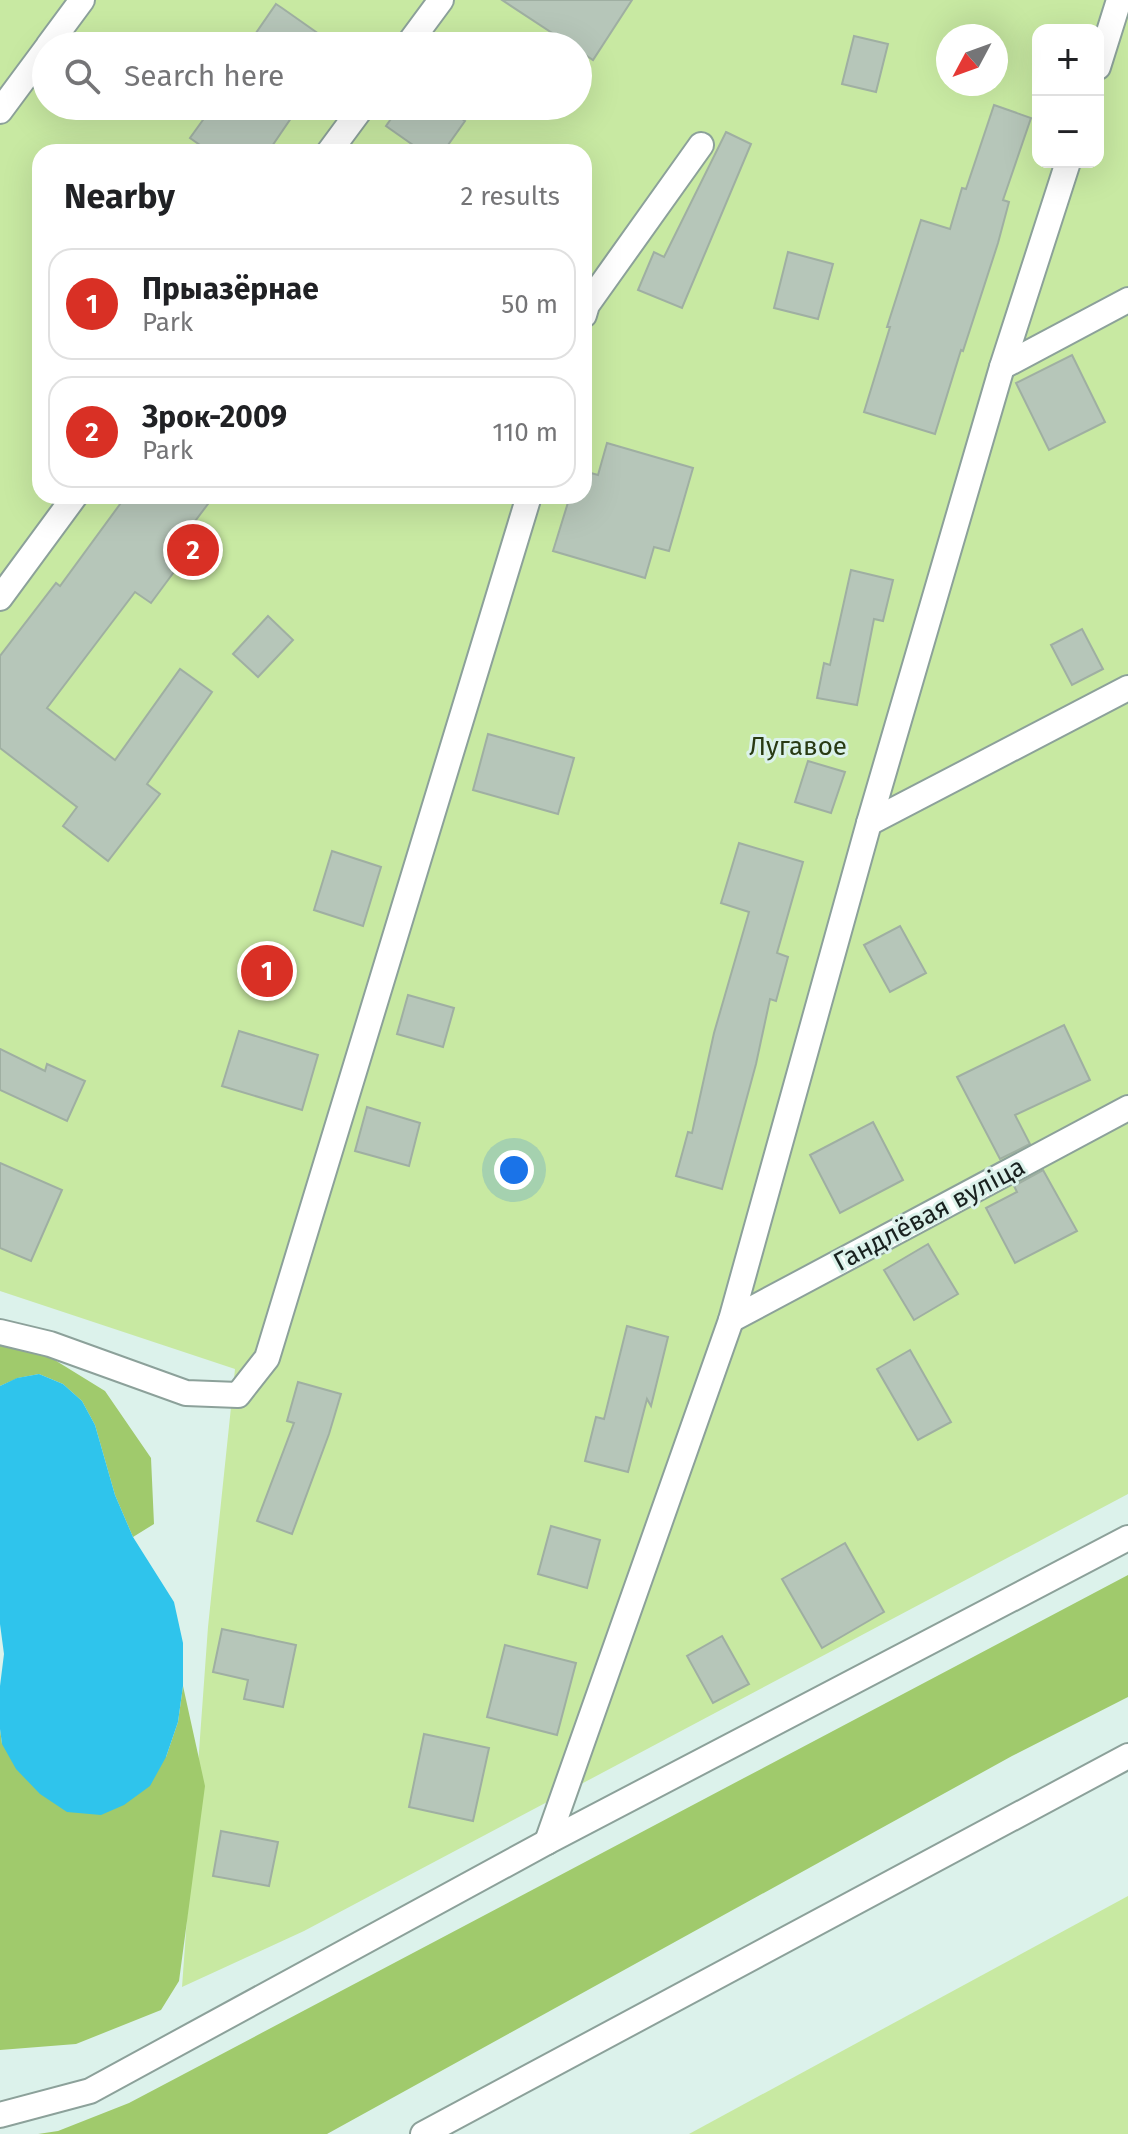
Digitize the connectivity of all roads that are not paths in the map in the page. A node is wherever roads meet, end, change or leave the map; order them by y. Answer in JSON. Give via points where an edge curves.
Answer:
{"nodes":[{"id":1,"x":82,"y":0,"type":"edge"},
{"id":2,"x":441,"y":0,"type":"edge"},
{"id":3,"x":1119,"y":0,"type":"edge"},
{"id":4,"x":58,"y":32,"type":"edge"},
{"id":5,"x":417,"y":32,"type":"edge"},
{"id":6,"x":1104,"y":48,"type":"edge"},
{"id":7,"x":32,"y":67,"type":"edge"},
{"id":8,"x":0,"y":111,"type":"edge"},
{"id":9,"x":353,"y":120,"type":"edge"},
{"id":10,"x":335,"y":144,"type":"edge"},
{"id":11,"x":701,"y":145,"type":"dead end"},
{"id":12,"x":1066,"y":168,"type":"edge"},
{"id":13,"x":592,"y":298,"type":"edge"},
{"id":14,"x":1128,"y":300,"type":"edge"},
{"id":15,"x":1002,"y":367,"type":"junction"},
{"id":16,"x":69,"y":504,"type":"edge"},
{"id":17,"x":527,"y":504,"type":"edge"},
{"id":18,"x":0,"y":598,"type":"edge"},
{"id":19,"x":1128,"y":688,"type":"edge"},
{"id":20,"x":869,"y":823,"type":"junction"},
{"id":21,"x":1128,"y":1108,"type":"edge"},
{"id":22,"x":731,"y":1320,"type":"junction"},
{"id":23,"x":0,"y":1332,"type":"edge"},
{"id":24,"x":1128,"y":1538,"type":"edge"},
{"id":25,"x":1128,"y":1756,"type":"edge"},
{"id":26,"x":547,"y":1842,"type":"junction"},
{"id":27,"x":0,"y":2115,"type":"edge"},
{"id":28,"x":423,"y":2134,"type":"edge"}],
"edges":[{"from":1,"to":4,"type":"lane"},
{"from":2,"to":5,"type":"lane"},
{"from":3,"to":6,"type":"lane"},
{"from":7,"to":8,"type":"lane"},
{"from":9,"to":10,"type":"lane"},
{"from":11,"to":13,"type":"lane"},
{"from":12,"to":15,"type":"lane"},
{"from":14,"to":15,"type":"lane"},
{"from":15,"to":20,"type":"lane"},
{"from":16,"to":18,"type":"lane"},
{"from":17,"to":23,"type":"lane","via":[[267,1358],[238,1395],[186,1393],[50,1344]]},
{"from":19,"to":20,"type":"lane"},
{"from":20,"to":22,"type":"lane"},
{"from":21,"to":22,"type":"lane","name":"Гандлёвая вуліца"},
{"from":22,"to":26,"type":"lane"},
{"from":24,"to":26,"type":"lane"},
{"from":25,"to":28,"type":"lane"},
{"from":26,"to":27,"type":"lane","via":[[90,2091]]}]}
